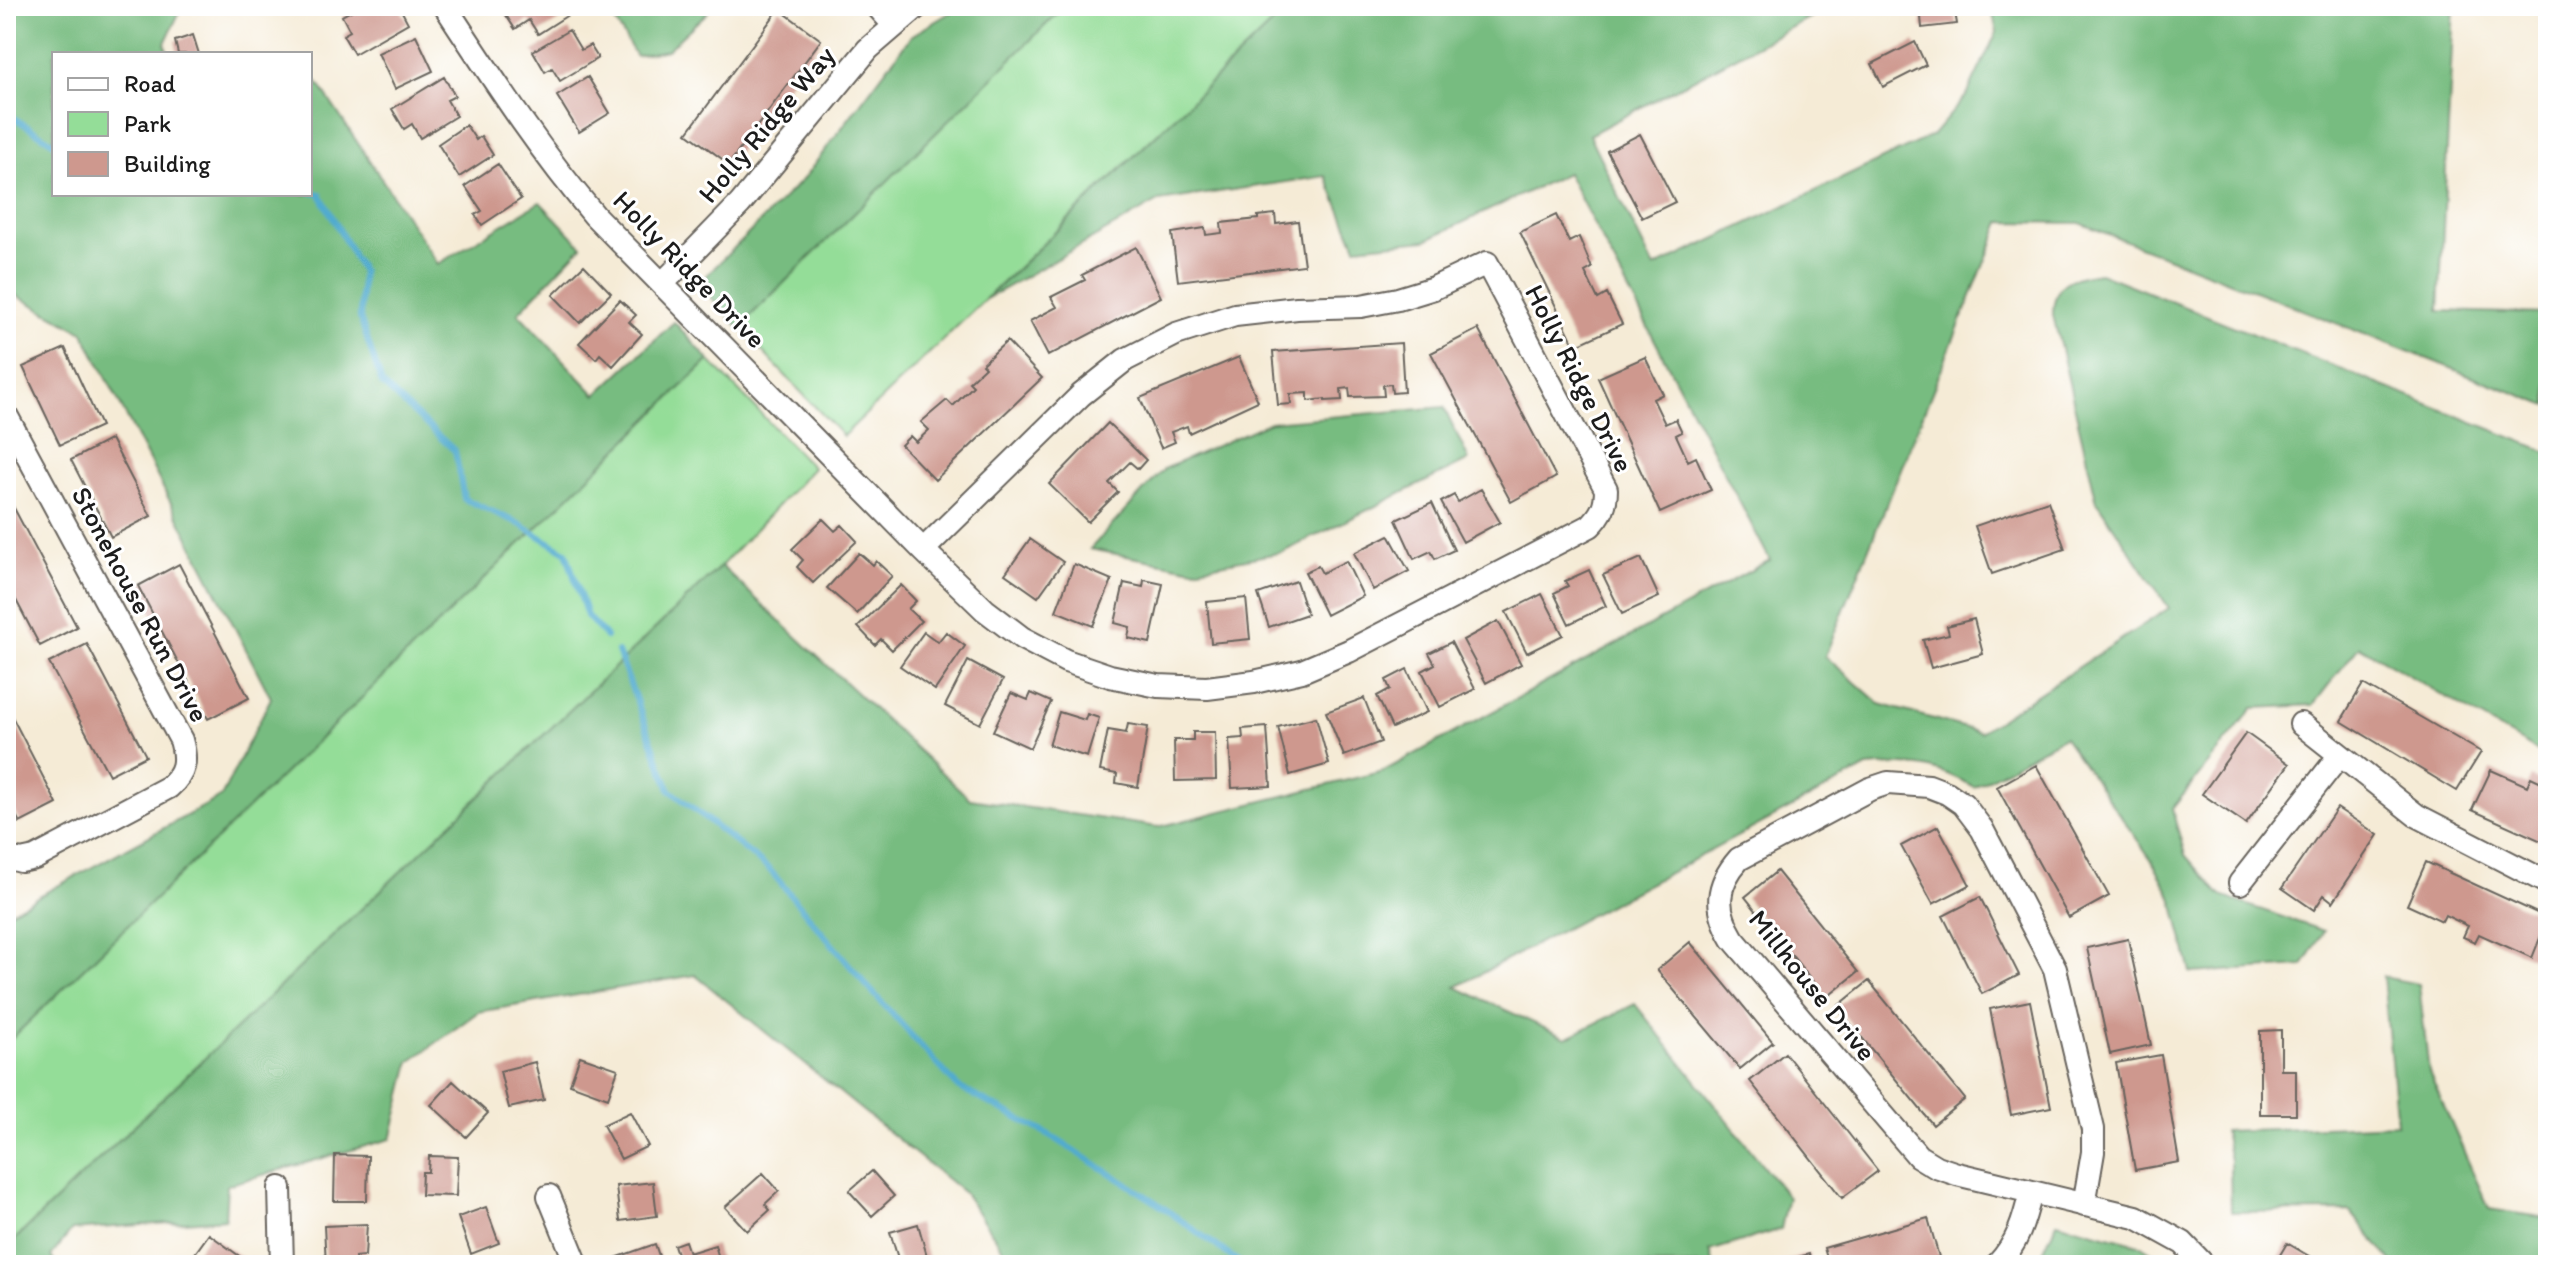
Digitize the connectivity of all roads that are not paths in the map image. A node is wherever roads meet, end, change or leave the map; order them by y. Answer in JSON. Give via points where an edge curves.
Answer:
{"nodes":[{"id":1,"x":445,"y":6,"type":"edge"},
{"id":2,"x":877,"y":6,"type":"edge"},
{"id":3,"x":918,"y":6,"type":"edge"},
{"id":4,"x":894,"y":25,"type":"junction"},
{"id":5,"x":662,"y":284,"type":"junction"},
{"id":6,"x":6,"y":415,"type":"edge"},
{"id":7,"x":15,"y":454,"type":"edge"},
{"id":8,"x":923,"y":550,"type":"junction"},
{"id":9,"x":2301,"y":724,"type":"dead end"},
{"id":10,"x":2340,"y":755,"type":"junction"},
{"id":11,"x":6,"y":857,"type":"edge"},
{"id":12,"x":2240,"y":883,"type":"dead end"},
{"id":13,"x":2548,"y":883,"type":"edge"},
{"id":14,"x":280,"y":1188,"type":"dead end"},
{"id":15,"x":2031,"y":1192,"type":"junction"},
{"id":16,"x":549,"y":1196,"type":"dead end"},
{"id":17,"x":2084,"y":1205,"type":"junction"},
{"id":18,"x":282,"y":1265,"type":"edge"},
{"id":19,"x":577,"y":1265,"type":"edge"},
{"id":20,"x":1997,"y":1265,"type":"edge"},
{"id":21,"x":2204,"y":1265,"type":"edge"}],
"edges":[{"from":1,"to":5,"type":"street","name":"Holly Ridge Drive","via":[[557,172]]},
{"from":2,"to":4,"type":"street"},
{"from":3,"to":4,"type":"street","name":"Holly Ridge Way"},
{"from":4,"to":5,"type":"street","name":"Holly Ridge Way","via":[[846,74],[740,204]]},
{"from":5,"to":8,"type":"street","name":"Holly Ridge Drive"},
{"from":6,"to":7,"type":"street","name":"Stonehouse Run Drive"},
{"from":7,"to":11,"type":"street","name":"Stonehouse Run Drive","via":[[181,740],[185,767],[169,787],[35,858]]},
{"from":8,"to":8,"type":"street","name":"Holly Ridge Drive","via":[[985,610],[1066,661],[1158,686],[1207,688],[1302,671],[1349,651],[1590,526],[1600,517],[1606,489],[1487,263],[1398,299],[1235,315],[1163,340],[1125,360],[1081,395]]},
{"from":9,"to":10,"type":"street"},
{"from":10,"to":12,"type":"street"},
{"from":10,"to":13,"type":"street","via":[[2416,815]]},
{"from":14,"to":18,"type":"street"},
{"from":15,"to":17,"type":"street","name":"Millhouse Drive"},
{"from":15,"to":17,"type":"street","name":"Millhouse Drive","via":[[1936,1167],[1904,1143],[1723,922],[1721,888],[1739,859],[1888,783],[1929,786],[1963,804],[1982,829],[2055,969],[2093,1129]]},
{"from":15,"to":20,"type":"street","via":[[2016,1242]]},
{"from":16,"to":19,"type":"street"},
{"from":17,"to":21,"type":"street","name":"Millhouse Drive","via":[[2162,1229]]}]}
